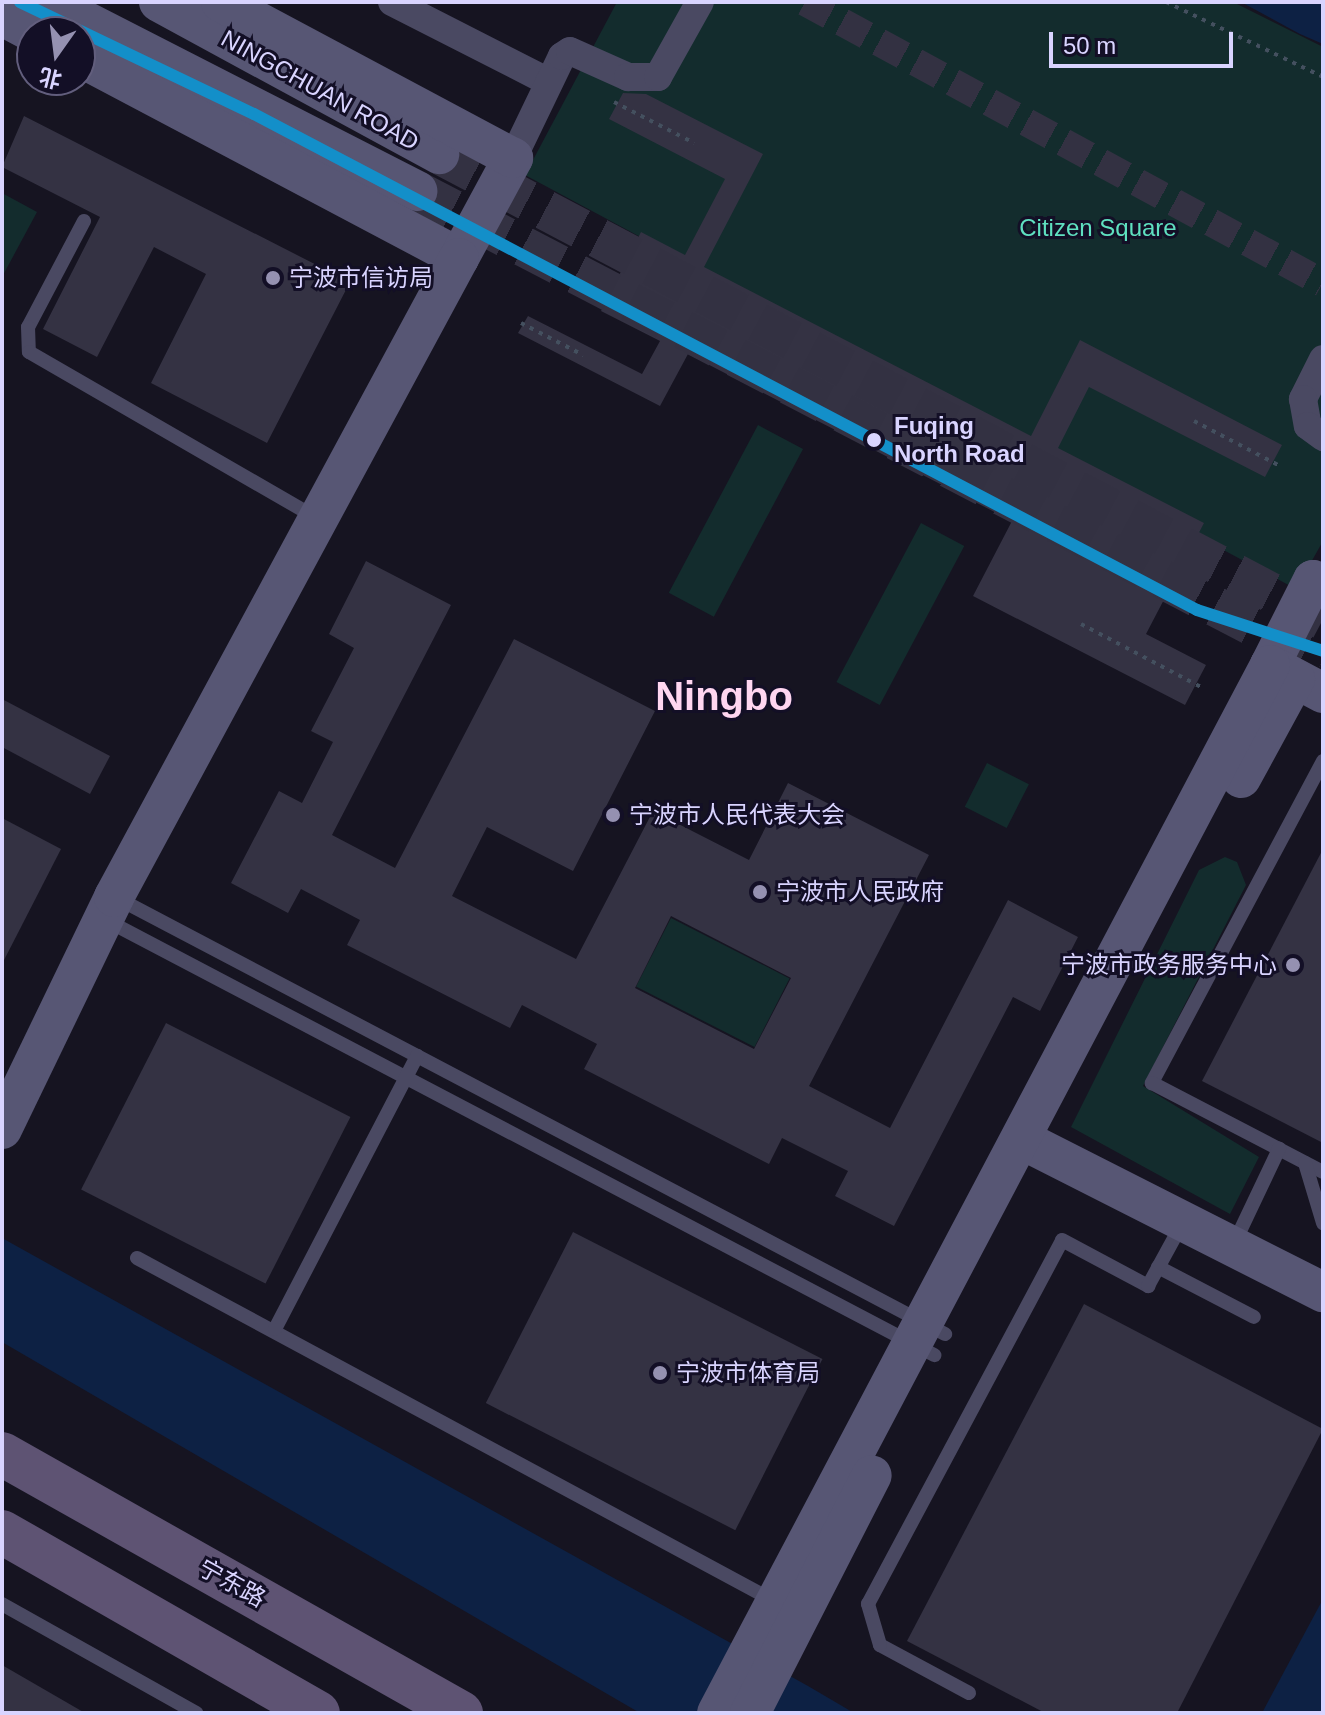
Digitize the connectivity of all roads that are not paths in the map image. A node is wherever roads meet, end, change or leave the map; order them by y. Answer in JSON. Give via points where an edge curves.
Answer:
{"nodes":[{"id":1,"x":48,"y":2,"type":"edge"},
{"id":2,"x":159,"y":2,"type":"edge"},
{"id":3,"x":221,"y":2,"type":"edge"},
{"id":4,"x":392,"y":2,"type":"edge"},
{"id":5,"x":700,"y":2,"type":"edge"},
{"id":6,"x":96,"y":65,"type":"edge"},
{"id":7,"x":549,"y":82,"type":"junction"},
{"id":8,"x":439,"y":154,"type":"tunnel mouth"},
{"id":9,"x":513,"y":158,"type":"junction"},
{"id":10,"x":417,"y":191,"type":"tunnel mouth"},
{"id":11,"x":84,"y":221,"type":"dead end"},
{"id":12,"x":448,"y":252,"type":"junction"},
{"id":13,"x":1323,"y":359,"type":"edge"},
{"id":14,"x":1323,"y":437,"type":"edge"},
{"id":15,"x":307,"y":512,"type":"junction"},
{"id":16,"x":1323,"y":585,"type":"edge"},
{"id":17,"x":1307,"y":672,"type":"edge"},
{"id":18,"x":1323,"y":761,"type":"edge"},
{"id":19,"x":100,"y":904,"type":"junction"},
{"id":20,"x":417,"y":1056,"type":"junction"},
{"id":21,"x":2,"y":1073,"type":"edge"},
{"id":22,"x":406,"y":1076,"type":"junction"},
{"id":23,"x":2,"y":1129,"type":"edge"},
{"id":24,"x":1035,"y":1136,"type":"junction"},
{"id":25,"x":1279,"y":1149,"type":"junction"},
{"id":26,"x":1305,"y":1163,"type":"junction"},
{"id":27,"x":1323,"y":1172,"type":"edge"},
{"id":28,"x":1188,"y":1212,"type":"junction"},
{"id":29,"x":1323,"y":1223,"type":"edge"},
{"id":30,"x":1241,"y":1229,"type":"junction"},
{"id":31,"x":137,"y":1258,"type":"dead end"},
{"id":32,"x":1158,"y":1267,"type":"junction"},
{"id":33,"x":1323,"y":1271,"type":"edge"},
{"id":34,"x":1323,"y":1292,"type":"edge"},
{"id":35,"x":1254,"y":1317,"type":"dead end"},
{"id":36,"x":275,"y":1329,"type":"junction"},
{"id":37,"x":928,"y":1339,"type":"junction"},
{"id":38,"x":2,"y":1454,"type":"edge"},
{"id":39,"x":2,"y":1532,"type":"edge"},
{"id":40,"x":775,"y":1601,"type":"junction"},
{"id":41,"x":2,"y":1604,"type":"edge"},
{"id":42,"x":969,"y":1693,"type":"dead end"},
{"id":43,"x":196,"y":1713,"type":"edge"},
{"id":44,"x":318,"y":1713,"type":"edge"},
{"id":45,"x":461,"y":1713,"type":"edge"},
{"id":46,"x":717,"y":1713,"type":"edge"},
{"id":47,"x":750,"y":1713,"type":"edge"}],
"edges":[{"from":1,"to":10,"type":"street","name":"NINGCHUAN ROAD"},
{"from":2,"to":8,"type":"street","name":"NINGCHUAN ROAD"},
{"from":3,"to":9,"type":"street"},
{"from":4,"to":7,"type":"street"},
{"from":5,"to":7,"type":"street","via":[[658,77],[628,77],[570,51]]},
{"from":6,"to":12,"type":"street"},
{"from":7,"to":9,"type":"street"},
{"from":9,"to":12,"type":"street"},
{"from":11,"to":15,"type":"lane","via":[[28,327],[29,352]]},
{"from":12,"to":15,"type":"street"},
{"from":13,"to":14,"type":"street","via":[[1303,399],[1308,426]]},
{"from":15,"to":19,"type":"street"},
{"from":16,"to":17,"type":"street","via":[[1313,580]]},
{"from":17,"to":24,"type":"street"},
{"from":18,"to":25,"type":"lane","via":[[1152,1083]]},
{"from":19,"to":20,"type":"lane"},
{"from":19,"to":21,"type":"street"},
{"from":19,"to":22,"type":"lane"},
{"from":19,"to":23,"type":"street"},
{"from":20,"to":22,"type":"lane"},
{"from":20,"to":37,"type":"lane"},
{"from":22,"to":36,"type":"lane"},
{"from":22,"to":37,"type":"lane"},
{"from":24,"to":28,"type":"street"},
{"from":24,"to":37,"type":"street"},
{"from":25,"to":26,"type":"lane"},
{"from":25,"to":30,"type":"lane"},
{"from":26,"to":27,"type":"lane"},
{"from":26,"to":29,"type":"lane"},
{"from":28,"to":30,"type":"street"},
{"from":28,"to":32,"type":"lane"},
{"from":28,"to":34,"type":"street"},
{"from":30,"to":33,"type":"street"},
{"from":31,"to":36,"type":"lane"},
{"from":32,"to":35,"type":"lane"},
{"from":32,"to":42,"type":"lane","via":[[1148,1286],[1062,1240],[868,1604],[880,1645]]},
{"from":36,"to":40,"type":"lane"},
{"from":37,"to":40,"type":"street"},
{"from":37,"to":47,"type":"street"},
{"from":38,"to":45,"type":"main road","name":"宁东路"},
{"from":39,"to":44,"type":"main road"},
{"from":40,"to":46,"type":"street"},
{"from":41,"to":43,"type":"lane"}]}
